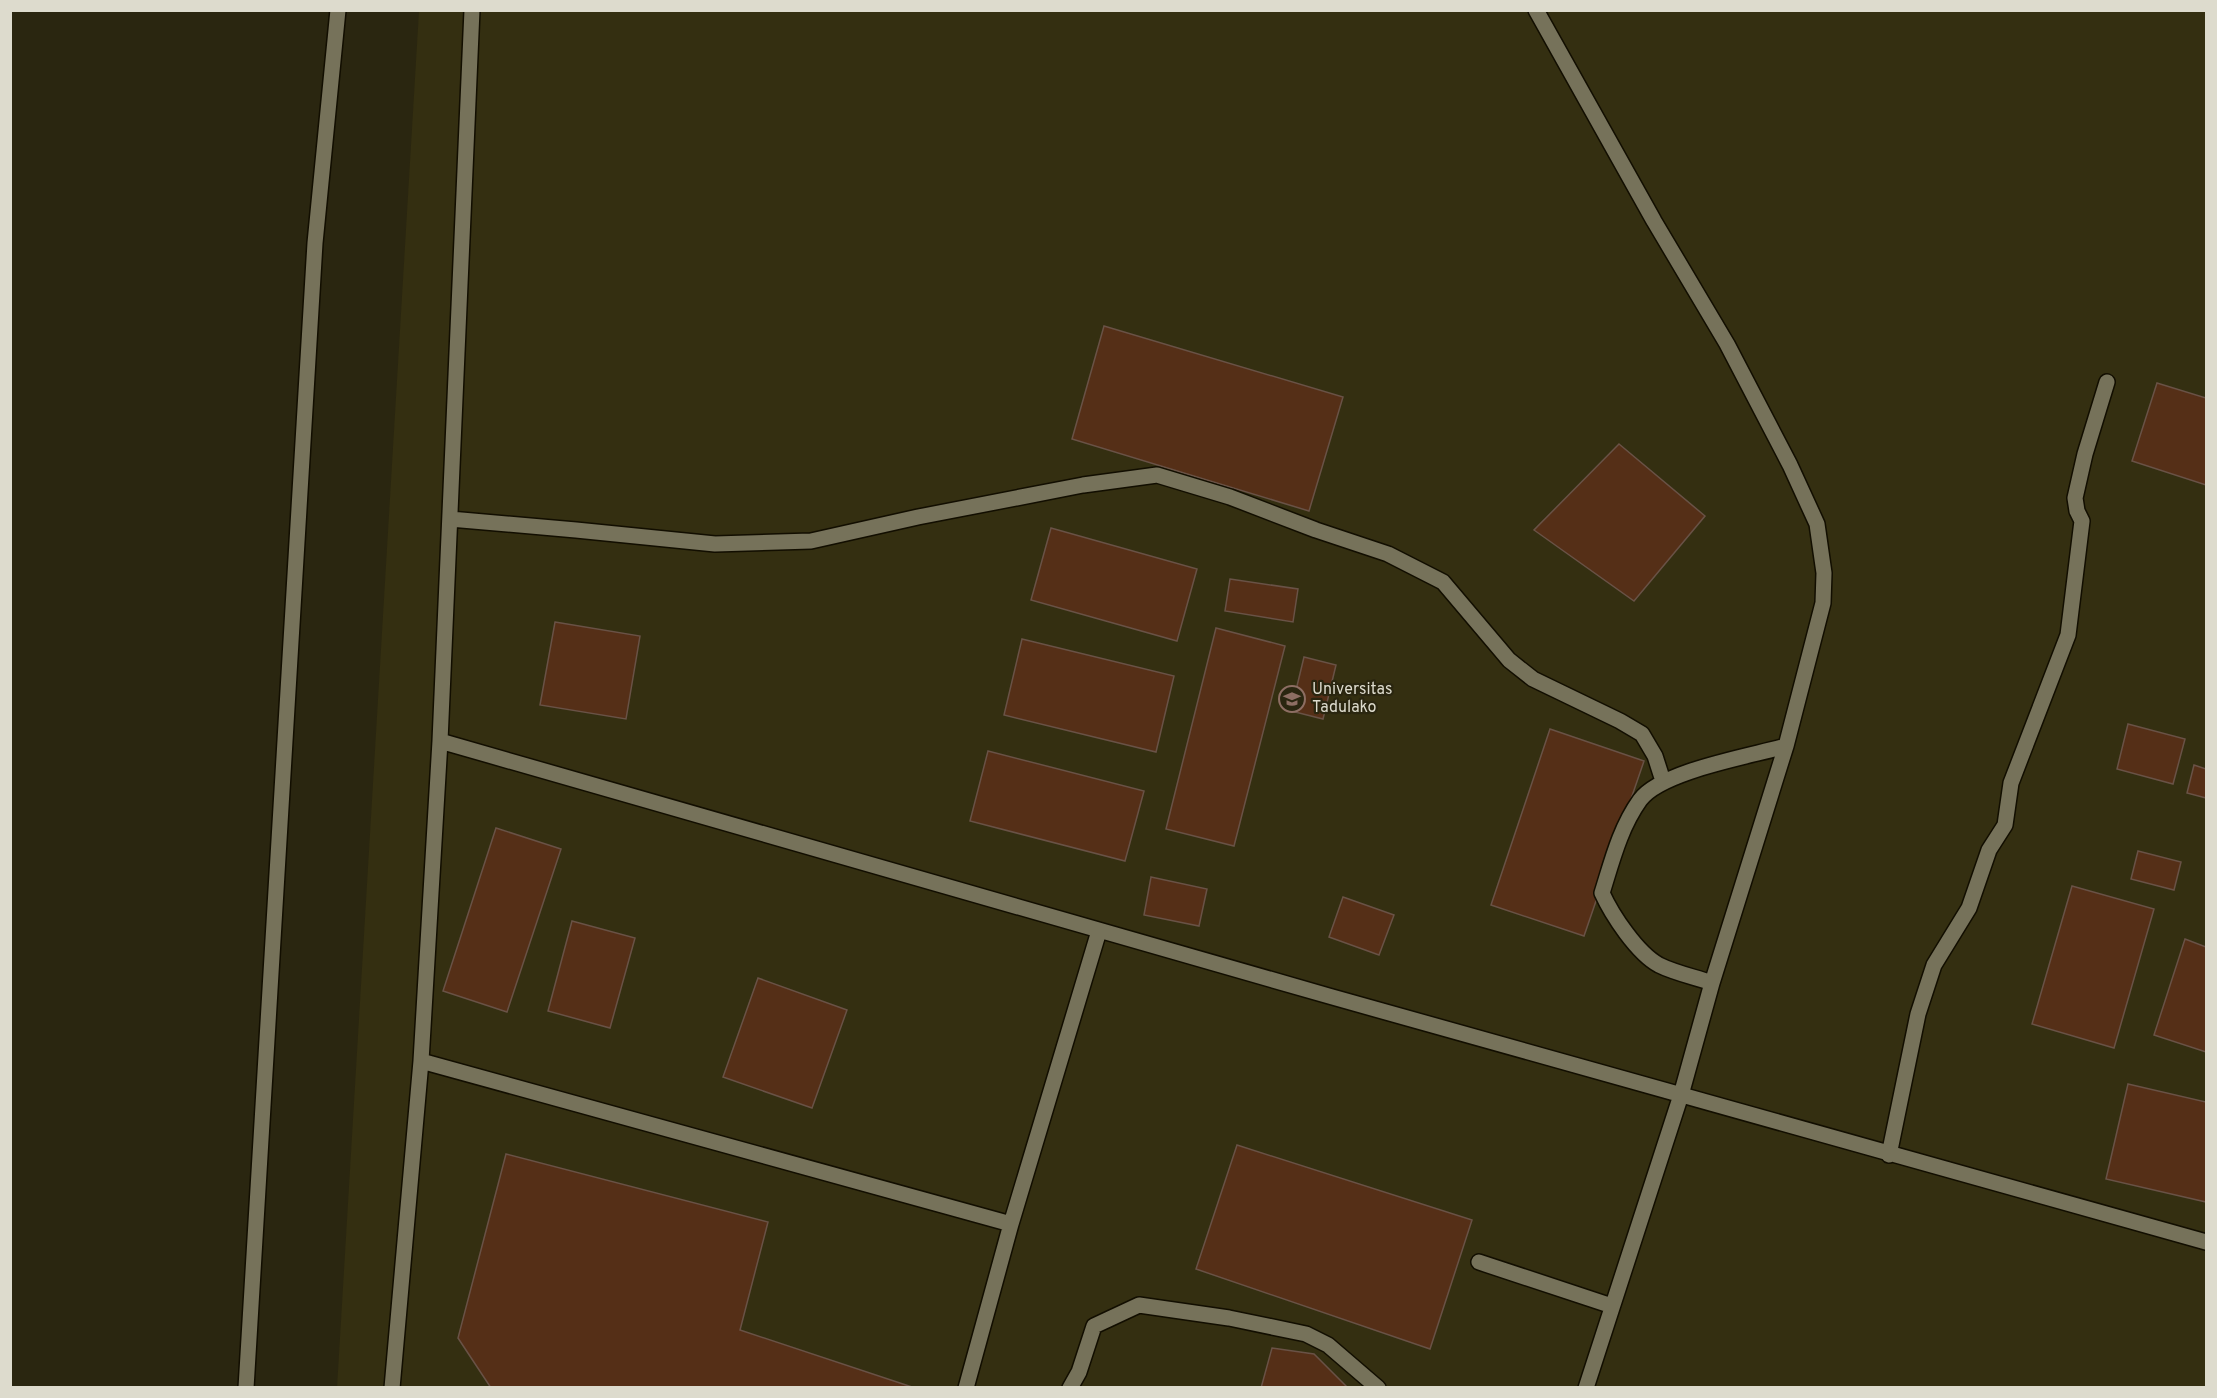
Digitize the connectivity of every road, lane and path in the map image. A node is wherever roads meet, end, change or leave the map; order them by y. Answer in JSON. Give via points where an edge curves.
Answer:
{"nodes":[{"id":1,"x":338,"y":10,"type":"edge"},
{"id":2,"x":472,"y":10,"type":"edge"},
{"id":3,"x":1536,"y":10,"type":"edge"},
{"id":4,"x":2107,"y":382,"type":"dead end"},
{"id":5,"x":450,"y":519,"type":"junction"},
{"id":6,"x":440,"y":741,"type":"junction"},
{"id":7,"x":1786,"y":746,"type":"junction"},
{"id":8,"x":1663,"y":781,"type":"junction"},
{"id":9,"x":1099,"y":931,"type":"junction"},
{"id":10,"x":1712,"y":983,"type":"junction"},
{"id":11,"x":421,"y":1061,"type":"junction"},
{"id":12,"x":1681,"y":1095,"type":"junction"},
{"id":13,"x":1888,"y":1155,"type":"junction"},
{"id":14,"x":1011,"y":1224,"type":"junction"},
{"id":15,"x":2206,"y":1242,"type":"edge"},
{"id":16,"x":1479,"y":1262,"type":"dead end"},
{"id":17,"x":1612,"y":1306,"type":"junction"},
{"id":18,"x":246,"y":1388,"type":"edge"},
{"id":19,"x":392,"y":1388,"type":"edge"},
{"id":20,"x":966,"y":1388,"type":"edge"},
{"id":21,"x":1070,"y":1388,"type":"edge"},
{"id":22,"x":1378,"y":1388,"type":"edge"},
{"id":23,"x":1586,"y":1388,"type":"edge"}],
"edges":[{"from":1,"to":18,"type":"street","via":[[315,243]]},
{"from":2,"to":5,"type":"street"},
{"from":3,"to":7,"type":"street","via":[[1727,344],[1817,524],[1824,573],[1823,603]]},
{"from":4,"to":13,"type":"street","via":[[2075,498],[2082,520],[2068,635],[2011,783],[2005,825],[1989,850],[1969,908],[1934,965],[1918,1014]]},
{"from":5,"to":6,"type":"street"},
{"from":5,"to":8,"type":"street","via":[[715,544],[811,541],[1083,485],[1157,476],[1230,497],[1388,554],[1443,582],[1509,660],[1533,679],[1642,735],[1655,756]]},
{"from":6,"to":9,"type":"street"},
{"from":6,"to":11,"type":"street"},
{"from":7,"to":8,"type":"street"},
{"from":7,"to":10,"type":"street"},
{"from":8,"to":10,"type":"street","via":[[1642,798],[1619,838],[1602,893],[1611,913],[1637,947],[1658,964]]},
{"from":9,"to":12,"type":"street"},
{"from":9,"to":14,"type":"street"},
{"from":10,"to":12,"type":"street"},
{"from":11,"to":14,"type":"street"},
{"from":11,"to":19,"type":"street"},
{"from":12,"to":13,"type":"street"},
{"from":12,"to":17,"type":"street"},
{"from":13,"to":15,"type":"street"},
{"from":14,"to":20,"type":"street"},
{"from":16,"to":17,"type":"street"},
{"from":17,"to":23,"type":"street"},
{"from":21,"to":22,"type":"street","via":[[1094,1326],[1139,1305],[1306,1334],[1328,1346]]}]}
